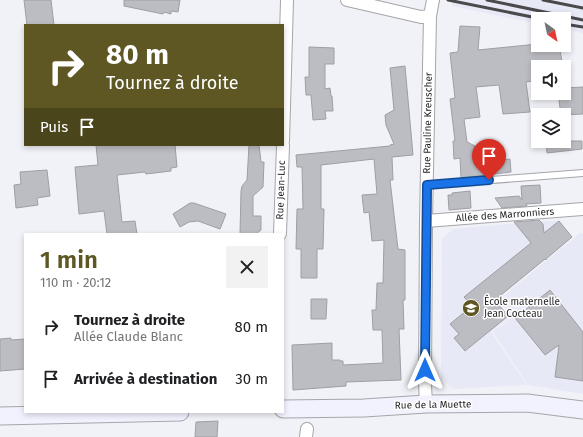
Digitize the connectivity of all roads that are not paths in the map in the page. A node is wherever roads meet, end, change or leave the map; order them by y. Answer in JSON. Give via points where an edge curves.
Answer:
{"nodes":[{"id":1,"x":288,"y":0,"type":"edge"},
{"id":2,"x":347,"y":0,"type":"edge"},
{"id":3,"x":431,"y":8,"type":"edge"},
{"id":4,"x":284,"y":113,"type":"edge"},
{"id":5,"x":283,"y":146,"type":"edge"},
{"id":6,"x":583,"y":173,"type":"edge"},
{"id":7,"x":427,"y":185,"type":"junction"},
{"id":8,"x":583,"y":209,"type":"edge"},
{"id":9,"x":426,"y":221,"type":"junction"},
{"id":10,"x":280,"y":233,"type":"edge"},
{"id":11,"x":426,"y":404,"type":"junction"},
{"id":12,"x":284,"y":409,"type":"edge"},
{"id":13,"x":583,"y":410,"type":"edge"},
{"id":14,"x":135,"y":413,"type":"edge"},
{"id":15,"x":0,"y":416,"type":"edge"}],
"edges":[{"from":1,"to":4,"type":"street"},
{"from":2,"to":3,"type":"street","via":[[421,17]]},
{"from":3,"to":7,"type":"street","name":"Rue Pauline Kreuscher"},
{"from":5,"to":10,"type":"street","name":"Rue Jean-Luc"},
{"from":6,"to":7,"type":"lane"},
{"from":7,"to":9,"type":"street","name":"Rue Pauline Kreuscher"},
{"from":8,"to":9,"type":"street","name":"Allée des Marronniers"},
{"from":9,"to":11,"type":"street","name":"Rue Pauline Kreuscher"},
{"from":11,"to":12,"type":"street","name":"Rue de la Muette"},
{"from":11,"to":13,"type":"street","name":"Rue de la Muette","via":[[527,403]]},
{"from":14,"to":15,"type":"street"}]}
